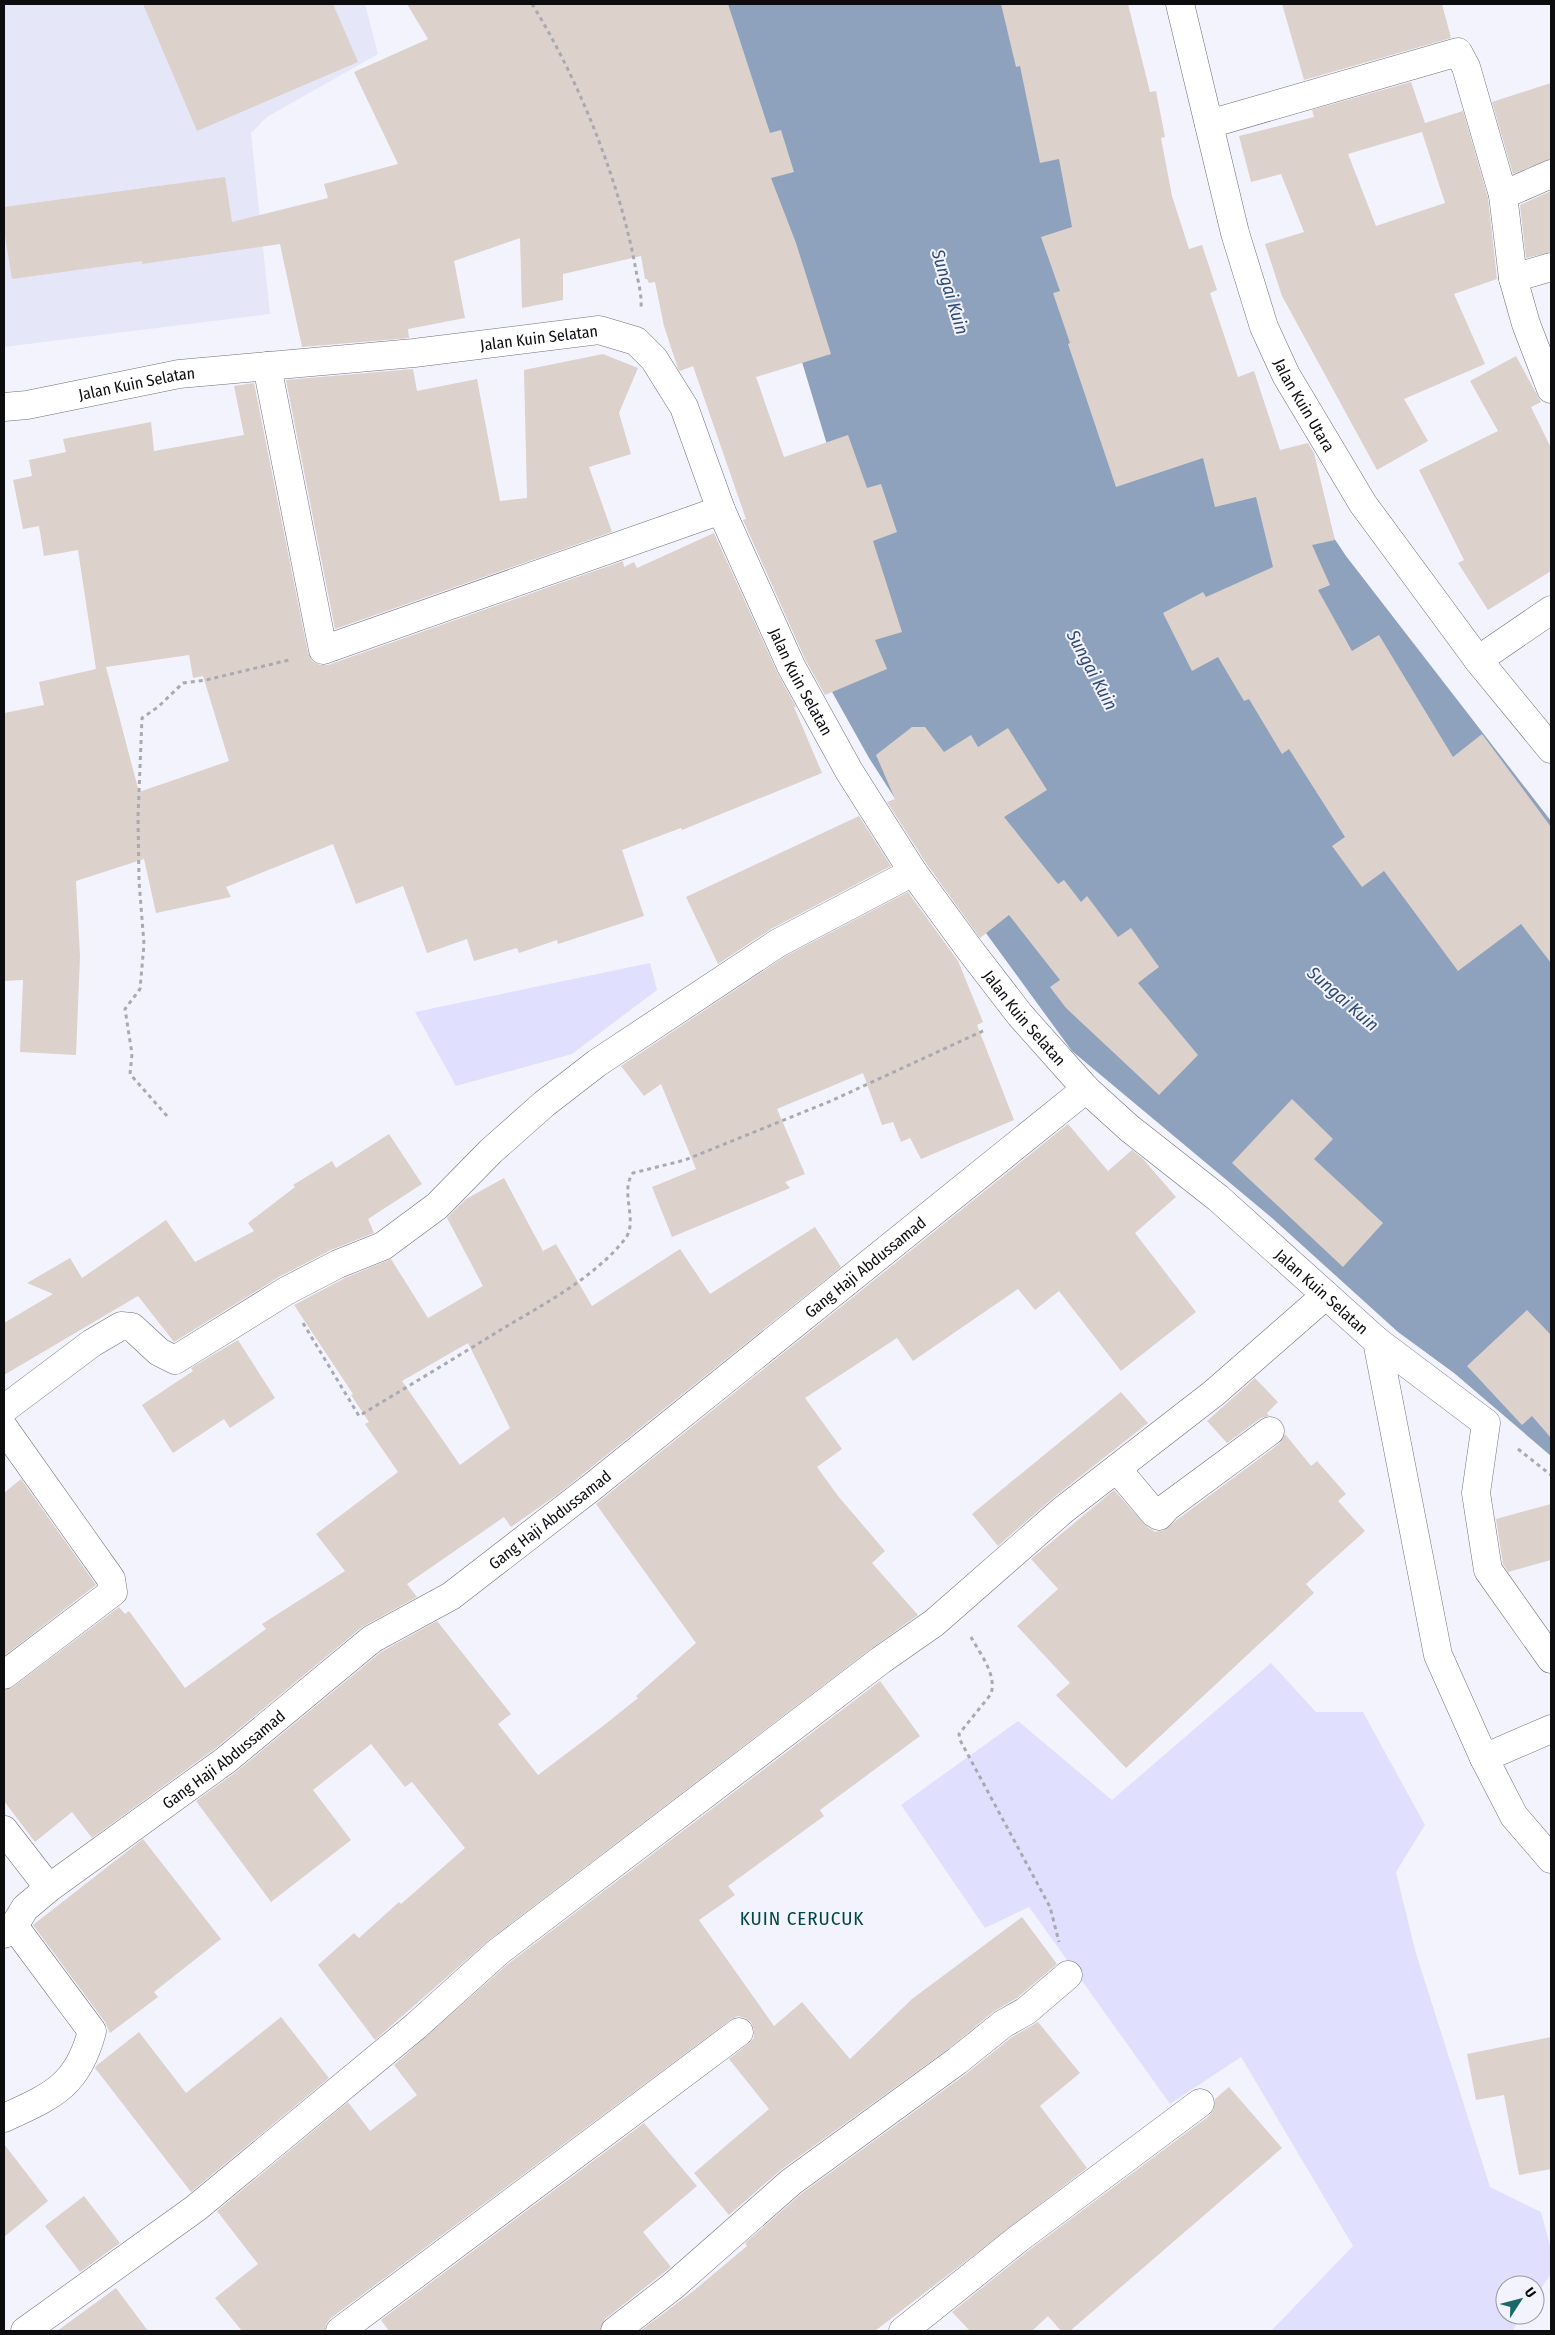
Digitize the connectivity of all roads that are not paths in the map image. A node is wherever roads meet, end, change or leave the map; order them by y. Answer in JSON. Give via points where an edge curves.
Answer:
{"nodes":[{"id":1,"x":1180,"y":4,"type":"edge"},
{"id":2,"x":1209,"y":124,"type":"junction"},
{"id":3,"x":1551,"y":174,"type":"edge"},
{"id":4,"x":1503,"y":195,"type":"junction"},
{"id":5,"x":1551,"y":268,"type":"edge"},
{"id":6,"x":1512,"y":278,"type":"junction"},
{"id":7,"x":267,"y":366,"type":"junction"},
{"id":8,"x":1551,"y":389,"type":"edge"},
{"id":9,"x":4,"y":407,"type":"edge"},
{"id":10,"x":721,"y":510,"type":"junction"},
{"id":11,"x":1551,"y":610,"type":"edge"},
{"id":12,"x":1478,"y":660,"type":"junction"},
{"id":13,"x":1551,"y":749,"type":"edge"},
{"id":14,"x":912,"y":872,"type":"junction"},
{"id":15,"x":1086,"y":1089,"type":"junction"},
{"id":16,"x":1326,"y":1295,"type":"junction"},
{"id":17,"x":1377,"y":1341,"type":"junction"},
{"id":18,"x":4,"y":1409,"type":"edge"},
{"id":19,"x":4,"y":1428,"type":"edge"},
{"id":20,"x":1270,"y":1432,"type":"dead end"},
{"id":21,"x":1117,"y":1469,"type":"junction"},
{"id":22,"x":1551,"y":1659,"type":"edge"},
{"id":23,"x":4,"y":1675,"type":"edge"},
{"id":24,"x":1551,"y":1729,"type":"edge"},
{"id":25,"x":1484,"y":1758,"type":"junction"},
{"id":26,"x":4,"y":1830,"type":"edge"},
{"id":27,"x":1551,"y":1859,"type":"edge"},
{"id":28,"x":49,"y":1888,"type":"junction"},
{"id":29,"x":9,"y":1930,"type":"edge"},
{"id":30,"x":1068,"y":1975,"type":"road end"},
{"id":31,"x":739,"y":2032,"type":"dead end"},
{"id":32,"x":1200,"y":2103,"type":"dead end"},
{"id":33,"x":4,"y":2118,"type":"edge"},
{"id":34,"x":26,"y":2331,"type":"edge"},
{"id":35,"x":340,"y":2331,"type":"edge"},
{"id":36,"x":615,"y":2331,"type":"edge"},
{"id":37,"x":903,"y":2331,"type":"edge"}],
"edges":[{"from":1,"to":2,"type":"street","name":"Jalan Kuin Utara"},
{"from":2,"to":4,"type":"street","via":[[1458,52],[1466,67]]},
{"from":2,"to":12,"type":"street","name":"Jalan Kuin Utara","via":[[1235,233],[1264,327],[1286,374],[1364,504]]},
{"from":3,"to":4,"type":"street"},
{"from":4,"to":6,"type":"street"},
{"from":5,"to":6,"type":"street"},
{"from":6,"to":8,"type":"street"},
{"from":7,"to":9,"type":"street","name":"Jalan Kuin Selatan","via":[[179,374]]},
{"from":7,"to":10,"type":"street","name":"Jalan Kuin Selatan","via":[[414,353],[599,330],[636,341],[654,358],[684,407]]},
{"from":7,"to":10,"type":"street","via":[[323,650]]},
{"from":10,"to":14,"type":"street","name":"Jalan Kuin Selatan","via":[[791,666],[849,771]]},
{"from":11,"to":12,"type":"street"},
{"from":12,"to":13,"type":"street","name":"Jalan Kuin Utara"},
{"from":14,"to":15,"type":"street","name":"Jalan Kuin Selatan","via":[[1020,1015]]},
{"from":14,"to":18,"type":"street","via":[[778,942],[597,1063],[491,1151],[437,1206],[383,1246],[338,1264],[286,1291],[175,1360],[159,1352],[132,1327],[122,1326],[92,1342]]},
{"from":15,"to":16,"type":"street","name":"Jalan Kuin Selatan","via":[[1129,1128],[1218,1198]]},
{"from":15,"to":28,"type":"street","name":"Gang Haji Abdussamad","via":[[592,1487],[451,1596],[372,1640],[226,1760]]},
{"from":16,"to":17,"type":"street","name":"Jalan Kuin Selatan"},
{"from":16,"to":21,"type":"street","via":[[1214,1393]]},
{"from":17,"to":22,"type":"street","name":"Jalan Kuin Selatan","via":[[1486,1423],[1476,1493],[1488,1570]]},
{"from":17,"to":25,"type":"street","via":[[1438,1655]]},
{"from":19,"to":23,"type":"street","via":[[111,1579],[114,1588],[113,1592]]},
{"from":20,"to":21,"type":"street","via":[[1159,1516]]},
{"from":21,"to":34,"type":"street","via":[[1064,1510],[934,1623],[498,1952],[408,2032],[196,2208]]},
{"from":24,"to":25,"type":"street"},
{"from":25,"to":27,"type":"street","via":[[1514,1816]]},
{"from":26,"to":28,"type":"street"},
{"from":28,"to":29,"type":"street","name":"Gang Haji Abdussamad","via":[[25,1908]]},
{"from":29,"to":33,"type":"street","via":[[92,2031],[86,2054],[71,2077],[49,2097]]},
{"from":30,"to":36,"type":"street","via":[[1026,2010],[1002,2024],[957,2061],[791,2182]]},
{"from":31,"to":35,"type":"street"},
{"from":32,"to":37,"type":"street","via":[[1018,2239]]}]}
